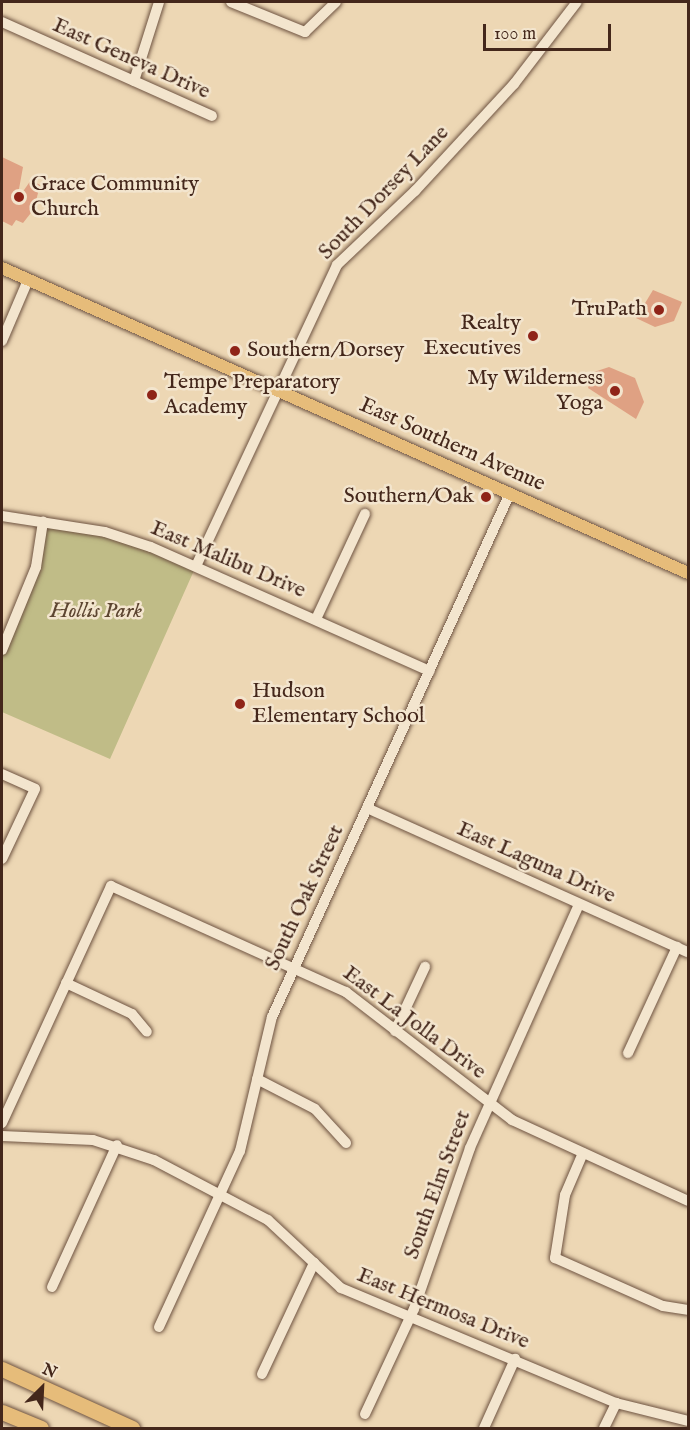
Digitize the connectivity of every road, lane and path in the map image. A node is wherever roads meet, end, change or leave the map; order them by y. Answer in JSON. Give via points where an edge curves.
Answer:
{"nodes":[{"id":1,"x":159,"y":2,"type":"edge"},
{"id":2,"x":231,"y":2,"type":"edge"},
{"id":3,"x":336,"y":2,"type":"edge"},
{"id":4,"x":577,"y":2,"type":"edge"},
{"id":5,"x":2,"y":22,"type":"edge"},
{"id":6,"x":134,"y":81,"type":"junction"},
{"id":7,"x":212,"y":116,"type":"dead end"},
{"id":8,"x":2,"y":268,"type":"edge"},
{"id":9,"x":28,"y":280,"type":"junction"},
{"id":10,"x":2,"y":341,"type":"edge"},
{"id":11,"x":276,"y":391,"type":"junction"},
{"id":12,"x":510,"y":493,"type":"junction"},
{"id":13,"x":365,"y":514,"type":"dead end"},
{"id":14,"x":2,"y":516,"type":"edge"},
{"id":15,"x":43,"y":522,"type":"junction"},
{"id":16,"x":196,"y":566,"type":"junction"},
{"id":17,"x":688,"y":573,"type":"edge"},
{"id":18,"x":316,"y":619,"type":"junction"},
{"id":19,"x":2,"y":650,"type":"edge"},
{"id":20,"x":430,"y":671,"type":"junction"},
{"id":21,"x":2,"y":774,"type":"edge"},
{"id":22,"x":367,"y":808,"type":"junction"},
{"id":23,"x":2,"y":859,"type":"edge"},
{"id":24,"x":579,"y":904,"type":"junction"},
{"id":25,"x":677,"y":947,"type":"junction"},
{"id":26,"x":688,"y":952,"type":"edge"},
{"id":27,"x":295,"y":967,"type":"junction"},
{"id":28,"x":425,"y":967,"type":"dead end"},
{"id":29,"x":66,"y":983,"type":"junction"},
{"id":30,"x":395,"y":1031,"type":"junction"},
{"id":31,"x":147,"y":1032,"type":"dead end"},
{"id":32,"x":628,"y":1053,"type":"dead end"},
{"id":33,"x":257,"y":1079,"type":"junction"},
{"id":34,"x":488,"y":1104,"type":"junction"},
{"id":35,"x":2,"y":1123,"type":"edge"},
{"id":36,"x":2,"y":1136,"type":"edge"},
{"id":37,"x":346,"y":1143,"type":"dead end"},
{"id":38,"x":117,"y":1145,"type":"junction"},
{"id":39,"x":583,"y":1153,"type":"junction"},
{"id":40,"x":221,"y":1192,"type":"junction"},
{"id":41,"x":688,"y":1201,"type":"edge"},
{"id":42,"x":314,"y":1263,"type":"junction"},
{"id":43,"x":52,"y":1287,"type":"dead end"},
{"id":44,"x":688,"y":1310,"type":"edge"},
{"id":45,"x":411,"y":1319,"type":"junction"},
{"id":46,"x":159,"y":1327,"type":"dead end"},
{"id":47,"x":515,"y":1359,"type":"junction"},
{"id":48,"x":2,"y":1369,"type":"edge"},
{"id":49,"x":262,"y":1374,"type":"dead end"},
{"id":50,"x":616,"y":1403,"type":"junction"},
{"id":51,"x":2,"y":1412,"type":"edge"},
{"id":52,"x":365,"y":1414,"type":"dead end"},
{"id":53,"x":688,"y":1421,"type":"edge"},
{"id":54,"x":33,"y":1428,"type":"edge"},
{"id":55,"x":40,"y":1428,"type":"edge"},
{"id":56,"x":132,"y":1428,"type":"edge"},
{"id":57,"x":484,"y":1428,"type":"edge"},
{"id":58,"x":604,"y":1428,"type":"edge"}],
"edges":[{"from":1,"to":6,"type":"street"},
{"from":2,"to":3,"type":"street","via":[[305,32]]},
{"from":4,"to":11,"type":"street","name":"South Dorsey Lane","via":[[508,90],[415,191],[343,256]]},
{"from":5,"to":6,"type":"street","name":"East Geneva Drive"},
{"from":6,"to":7,"type":"street","name":"East Geneva Drive"},
{"from":8,"to":9,"type":"main road","name":"East Southern Avenue"},
{"from":9,"to":10,"type":"street"},
{"from":9,"to":11,"type":"main road","name":"East Southern Avenue"},
{"from":11,"to":12,"type":"main road","name":"East Southern Avenue"},
{"from":11,"to":16,"type":"street","name":"South Dorsey Lane"},
{"from":12,"to":17,"type":"main road","name":"East Southern Avenue"},
{"from":12,"to":20,"type":"street","name":"South Oak Street"},
{"from":13,"to":18,"type":"street"},
{"from":14,"to":15,"type":"street","name":"East Malibu Drive"},
{"from":15,"to":16,"type":"street","name":"East Malibu Drive","via":[[105,532]]},
{"from":15,"to":19,"type":"street","via":[[36,567]]},
{"from":16,"to":18,"type":"street","name":"East Malibu Drive"},
{"from":18,"to":20,"type":"street","name":"East Malibu Drive"},
{"from":20,"to":22,"type":"street","name":"South Oak Street"},
{"from":21,"to":23,"type":"street","via":[[35,789]]},
{"from":22,"to":24,"type":"street","name":"East Laguna Drive"},
{"from":22,"to":27,"type":"street","name":"South Oak Street"},
{"from":24,"to":25,"type":"street","name":"East Laguna Drive"},
{"from":24,"to":34,"type":"street","name":"South Elm Street"},
{"from":25,"to":26,"type":"street","name":"East Laguna Drive"},
{"from":25,"to":32,"type":"street"},
{"from":27,"to":29,"type":"street","name":"East La Jolla Drive","via":[[111,886]]},
{"from":27,"to":30,"type":"street","name":"East La Jolla Drive","via":[[346,992]]},
{"from":27,"to":33,"type":"street","name":"South Oak Street","via":[[263,1041]]},
{"from":28,"to":30,"type":"street"},
{"from":29,"to":31,"type":"street","via":[[132,1014]]},
{"from":29,"to":35,"type":"street"},
{"from":30,"to":34,"type":"street","name":"East La Jolla Drive"},
{"from":33,"to":37,"type":"street","via":[[315,1109]]},
{"from":33,"to":40,"type":"street","name":"South Oak Street","via":[[247,1129]]},
{"from":34,"to":39,"type":"street","name":"East La Jolla Drive"},
{"from":34,"to":45,"type":"street","name":"South Elm Street"},
{"from":36,"to":38,"type":"street","name":"East Hermosa Drive"},
{"from":38,"to":40,"type":"street","name":"East Hermosa Drive"},
{"from":38,"to":43,"type":"street"},
{"from":39,"to":41,"type":"street","name":"East La Jolla Drive"},
{"from":39,"to":44,"type":"street","via":[[565,1195],[555,1258],[663,1306]]},
{"from":40,"to":42,"type":"street","name":"East Hermosa Drive","via":[[268,1220]]},
{"from":40,"to":46,"type":"street","name":"South Oak Street"},
{"from":42,"to":45,"type":"street","name":"East Hermosa Drive","via":[[341,1288]]},
{"from":42,"to":49,"type":"street"},
{"from":45,"to":47,"type":"street","name":"East Hermosa Drive"},
{"from":45,"to":52,"type":"street","name":"South Elm Street"},
{"from":47,"to":50,"type":"street","name":"East Hermosa Drive"},
{"from":47,"to":57,"type":"street"},
{"from":48,"to":56,"type":"highway"},
{"from":50,"to":53,"type":"street","name":"East Hermosa Drive"},
{"from":50,"to":58,"type":"street"},
{"from":51,"to":54,"type":"highway"},
{"from":51,"to":55,"type":"highway"}]}
